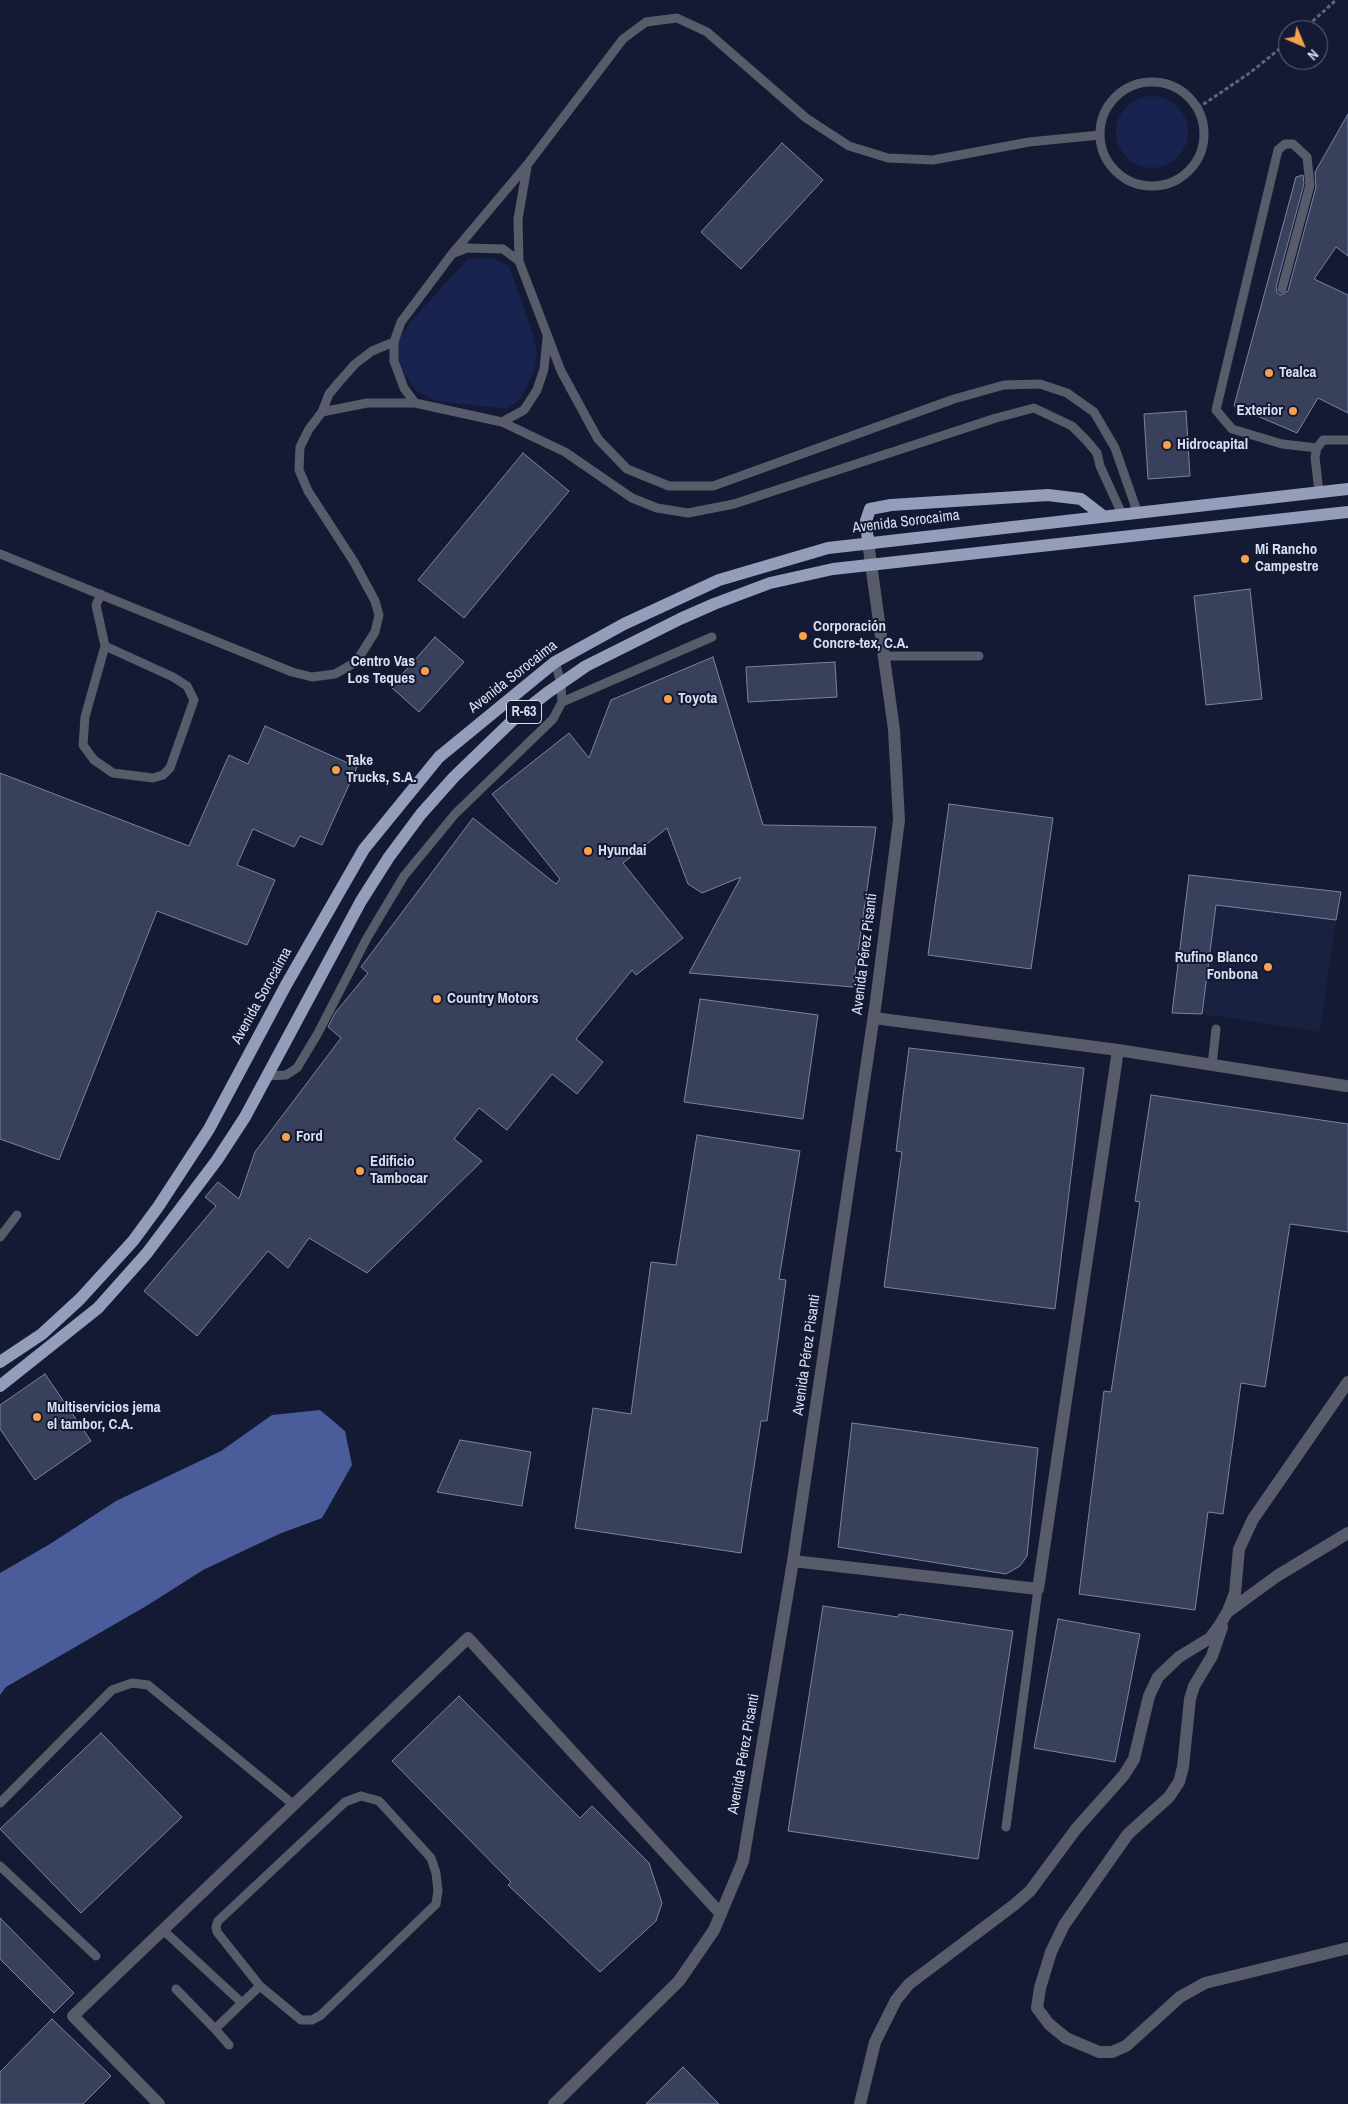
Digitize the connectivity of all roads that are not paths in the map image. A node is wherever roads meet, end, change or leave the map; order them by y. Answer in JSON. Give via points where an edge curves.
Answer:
{"nodes":[{"id":1,"x":1100,"y":134,"type":"junction"},
{"id":2,"x":527,"y":165,"type":"junction"},
{"id":3,"x":452,"y":254,"type":"junction"},
{"id":4,"x":519,"y":261,"type":"junction"},
{"id":5,"x":1282,"y":289,"type":"dead end"},
{"id":6,"x":548,"y":338,"type":"junction"},
{"id":7,"x":394,"y":342,"type":"junction"},
{"id":8,"x":415,"y":403,"type":"junction"},
{"id":9,"x":322,"y":412,"type":"junction"},
{"id":10,"x":502,"y":422,"type":"junction"},
{"id":11,"x":1348,"y":440,"type":"edge"},
{"id":12,"x":1317,"y":448,"type":"junction"},
{"id":13,"x":1348,"y":490,"type":"edge"},
{"id":14,"x":1319,"y":492,"type":"junction"},
{"id":15,"x":1348,"y":512,"type":"edge"},
{"id":16,"x":1122,"y":514,"type":"junction"},
{"id":17,"x":1138,"y":514,"type":"junction"},
{"id":18,"x":1103,"y":516,"type":"junction"},
{"id":19,"x":868,"y":542,"type":"junction"},
{"id":20,"x":0,"y":554,"type":"edge"},
{"id":21,"x":870,"y":564,"type":"junction"},
{"id":22,"x":101,"y":594,"type":"junction"},
{"id":23,"x":712,"y":637,"type":"dead end"},
{"id":24,"x":105,"y":646,"type":"junction"},
{"id":25,"x":884,"y":656,"type":"junction"},
{"id":26,"x":980,"y":656,"type":"dead end"},
{"id":27,"x":555,"y":662,"type":"junction"},
{"id":28,"x":561,"y":683,"type":"junction"},
{"id":29,"x":562,"y":702,"type":"junction"},
{"id":30,"x":874,"y":1018,"type":"junction"},
{"id":31,"x":1216,"y":1029,"type":"dead end"},
{"id":32,"x":1118,"y":1050,"type":"junction"},
{"id":33,"x":1212,"y":1065,"type":"junction"},
{"id":34,"x":266,"y":1076,"type":"junction"},
{"id":35,"x":1346,"y":1086,"type":"dead end"},
{"id":36,"x":17,"y":1215,"type":"dead end"},
{"id":37,"x":0,"y":1237,"type":"edge"},
{"id":38,"x":133,"y":1241,"type":"junction"},
{"id":39,"x":147,"y":1253,"type":"junction"},
{"id":40,"x":0,"y":1362,"type":"edge"},
{"id":41,"x":1348,"y":1382,"type":"edge"},
{"id":42,"x":0,"y":1386,"type":"edge"},
{"id":43,"x":1348,"y":1533,"type":"edge"},
{"id":44,"x":794,"y":1561,"type":"junction"},
{"id":45,"x":1038,"y":1589,"type":"junction"},
{"id":46,"x":1227,"y":1613,"type":"junction"},
{"id":47,"x":0,"y":1803,"type":"edge"},
{"id":48,"x":294,"y":1805,"type":"junction"},
{"id":49,"x":1006,"y":1827,"type":"dead end"},
{"id":50,"x":0,"y":1866,"type":"edge"},
{"id":51,"x":721,"y":1914,"type":"junction"},
{"id":52,"x":163,"y":1930,"type":"junction"},
{"id":53,"x":1348,"y":1948,"type":"edge"},
{"id":54,"x":96,"y":1956,"type":"dead end"},
{"id":55,"x":260,"y":1986,"type":"junction"},
{"id":56,"x":176,"y":1989,"type":"dead end"},
{"id":57,"x":242,"y":2003,"type":"junction"},
{"id":58,"x":214,"y":2029,"type":"junction"},
{"id":59,"x":229,"y":2045,"type":"dead end"},
{"id":60,"x":159,"y":2104,"type":"edge"},
{"id":61,"x":554,"y":2104,"type":"edge"},
{"id":62,"x":860,"y":2104,"type":"edge"}],
"edges":[{"from":1,"to":1,"type":"lane","via":[[1110,102],[1123,90],[1139,83],[1173,86],[1187,95],[1198,108],[1204,125],[1204,142],[1188,172],[1157,186],[1140,185],[1124,178],[1111,166],[1103,151]]},
{"from":1,"to":2,"type":"lane","via":[[1029,142],[933,160],[888,158],[849,146],[806,118],[707,32],[677,18],[646,22],[623,39]]},
{"from":2,"to":3,"type":"lane"},
{"from":2,"to":4,"type":"lane","via":[[518,219]]},
{"from":3,"to":4,"type":"lane","via":[[467,248],[503,249]]},
{"from":3,"to":7,"type":"lane","via":[[401,322]]},
{"from":4,"to":6,"type":"lane"},
{"from":5,"to":12,"type":"lane","via":[[1310,185],[1307,157],[1293,144],[1285,144],[1278,150],[1216,410],[1232,429],[1282,444]]},
{"from":6,"to":10,"type":"lane","via":[[544,369],[537,390],[524,410]]},
{"from":6,"to":17,"type":"lane","via":[[561,371],[598,439],[627,469],[669,486],[713,486],[954,399],[1004,385],[1040,384],[1067,393],[1094,412],[1115,448]]},
{"from":7,"to":8,"type":"lane","via":[[397,374]]},
{"from":7,"to":9,"type":"lane","via":[[355,364],[329,394]]},
{"from":8,"to":9,"type":"lane","via":[[367,403]]},
{"from":8,"to":10,"type":"lane"},
{"from":9,"to":22,"type":"lane","via":[[308,429],[300,447],[299,470],[318,510],[335,532],[375,601],[379,615],[375,632],[356,662],[335,674],[312,677],[292,672]]},
{"from":10,"to":16,"type":"lane","via":[[565,452],[632,498],[657,508],[688,513],[734,504],[1034,408],[1072,426],[1097,453]]},
{"from":11,"to":12,"type":"lane","via":[[1323,440]]},
{"from":12,"to":14,"type":"lane"},
{"from":13,"to":14,"type":"main road","name":"Avenida Sorocaima","number":"R-63"},
{"from":14,"to":17,"type":"main road","name":"Avenida Sorocaima","number":"R-63"},
{"from":15,"to":21,"type":"main road","number":"R-63"},
{"from":16,"to":17,"type":"main road","name":"Avenida Sorocaima","number":"R-63"},
{"from":16,"to":18,"type":"main road","name":"Avenida Sorocaima","number":"R-63"},
{"from":18,"to":19,"type":"main road","name":"Avenida Sorocaima","number":"R-63"},
{"from":18,"to":19,"type":"main road","via":[[1081,499],[1048,495],[891,505],[870,509],[866,521]]},
{"from":19,"to":21,"type":"street","name":"Avenida Pérez Pisanti"},
{"from":19,"to":27,"type":"main road","name":"Avenida Sorocaima","number":"R-63","via":[[828,548],[719,580],[624,624]]},
{"from":20,"to":22,"type":"lane"},
{"from":21,"to":25,"type":"street","name":"Avenida Pérez Pisanti"},
{"from":21,"to":28,"type":"main road","number":"R-63","via":[[770,583],[714,604],[615,650]]},
{"from":22,"to":24,"type":"lane","via":[[96,605]]},
{"from":23,"to":29,"type":"lane"},
{"from":24,"to":24,"type":"lane","via":[[85,717],[83,745],[94,760],[113,773],[153,778],[163,775],[170,768],[194,700],[187,686],[173,677]]},
{"from":25,"to":26,"type":"lane"},
{"from":25,"to":30,"type":"street","name":"Avenida Pérez Pisanti","via":[[894,730],[900,820]]},
{"from":27,"to":28,"type":"lane"},
{"from":27,"to":38,"type":"main road","name":"Avenida Sorocaima","number":"R-63","via":[[439,757],[364,849],[209,1129]]},
{"from":28,"to":29,"type":"lane"},
{"from":28,"to":34,"type":"main road","number":"R-63","via":[[513,720],[454,777],[388,857]]},
{"from":29,"to":34,"type":"lane","via":[[553,718],[455,814],[404,876],[297,1068],[286,1076]]},
{"from":30,"to":32,"type":"street"},
{"from":30,"to":44,"type":"street","name":"Avenida Pérez Pisanti"},
{"from":31,"to":33,"type":"lane"},
{"from":32,"to":33,"type":"street"},
{"from":32,"to":45,"type":"street"},
{"from":33,"to":35,"type":"street"},
{"from":34,"to":39,"type":"main road","number":"R-63","via":[[245,1117],[217,1160]]},
{"from":36,"to":37,"type":"lane"},
{"from":38,"to":39,"type":"main road"},
{"from":38,"to":40,"type":"main road","name":"Avenida Sorocaima","number":"R-63","via":[[80,1299],[42,1334]]},
{"from":39,"to":42,"type":"main road","number":"R-63","via":[[98,1308]]},
{"from":41,"to":46,"type":"street","via":[[1253,1519],[1240,1550],[1235,1593]]},
{"from":43,"to":46,"type":"street","via":[[1277,1576]]},
{"from":44,"to":45,"type":"street"},
{"from":44,"to":51,"type":"street","name":"Avenida Pérez Pisanti","via":[[743,1861]]},
{"from":45,"to":49,"type":"lane"},
{"from":46,"to":53,"type":"street","via":[[1218,1642],[1190,1699],[1179,1782],[1169,1797],[1128,1834],[1064,1925],[1048,1961],[1037,2008],[1066,2038],[1099,2052],[1112,2052],[1126,2046],[1180,1997],[1206,1983]]},
{"from":46,"to":62,"type":"street","via":[[1210,1638],[1180,1657],[1158,1677],[1149,1696],[1134,1759],[1030,1891],[924,1971],[896,2000],[875,2042]]},
{"from":47,"to":48,"type":"lane","via":[[112,1690],[132,1684],[148,1685]]},
{"from":48,"to":51,"type":"street","via":[[468,1638]]},
{"from":48,"to":52,"type":"street"},
{"from":50,"to":54,"type":"lane"},
{"from":51,"to":61,"type":"street","name":"Avenida Pérez Pisanti","via":[[680,1981]]},
{"from":52,"to":57,"type":"lane"},
{"from":52,"to":60,"type":"street","via":[[73,2016]]},
{"from":55,"to":55,"type":"lane","via":[[301,2020],[312,2020],[436,1904],[437,1882],[431,1858],[379,1801],[361,1796],[345,1802],[218,1922],[217,1932]]},
{"from":55,"to":57,"type":"lane"},
{"from":56,"to":58,"type":"lane"},
{"from":57,"to":58,"type":"lane"},
{"from":58,"to":59,"type":"lane"}]}
